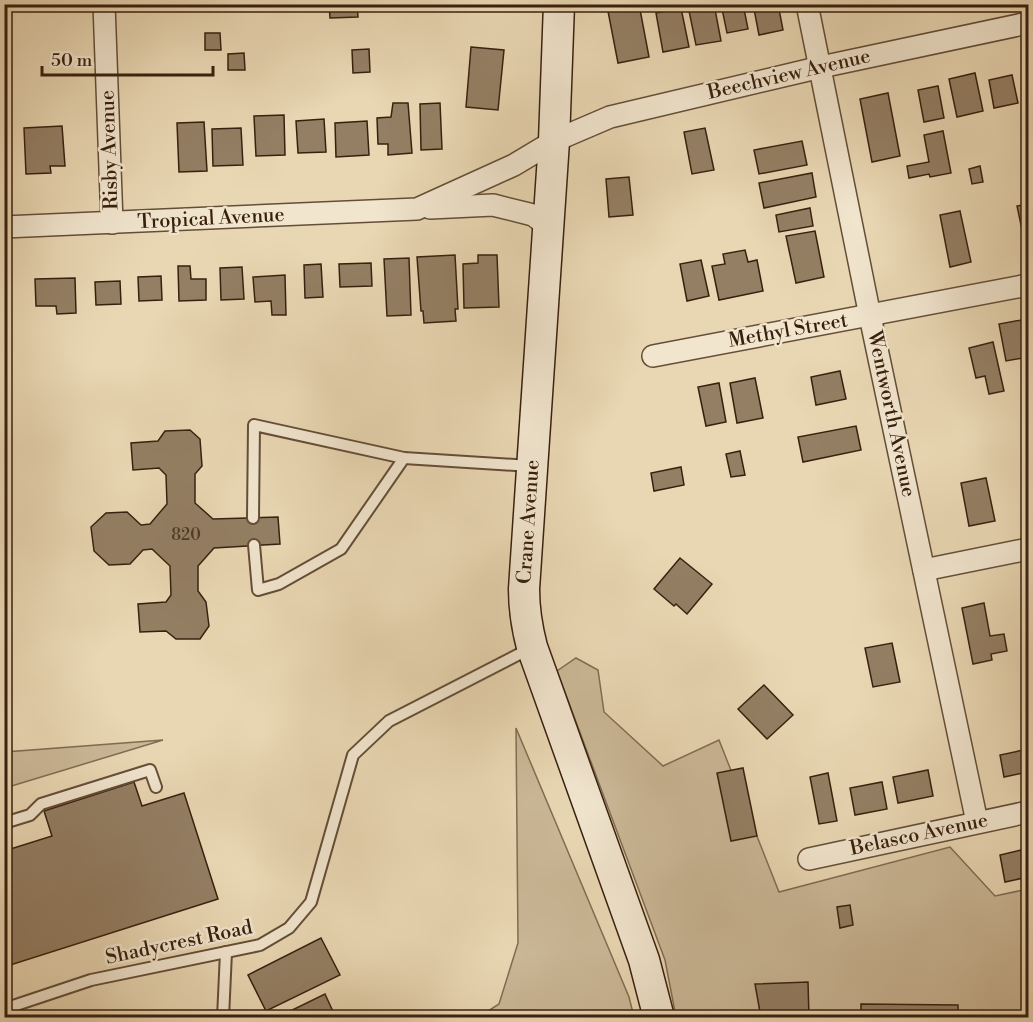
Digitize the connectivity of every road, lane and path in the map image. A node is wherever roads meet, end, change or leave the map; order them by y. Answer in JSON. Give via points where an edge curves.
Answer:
{"nodes":[{"id":1,"x":104,"y":4,"type":"edge"},
{"id":2,"x":559,"y":4,"type":"edge"},
{"id":3,"x":807,"y":4,"type":"edge"},
{"id":4,"x":1029,"y":23,"type":"edge"},
{"id":5,"x":821,"y":67,"type":"junction"},
{"id":6,"x":554,"y":141,"type":"junction"},
{"id":7,"x":417,"y":209,"type":"junction"},
{"id":8,"x":112,"y":223,"type":"junction"},
{"id":9,"x":549,"y":226,"type":"junction"},
{"id":10,"x":4,"y":227,"type":"edge"},
{"id":11,"x":1029,"y":285,"type":"edge"},
{"id":12,"x":870,"y":316,"type":"junction"},
{"id":13,"x":653,"y":356,"type":"dead end"},
{"id":14,"x":404,"y":458,"type":"junction"},
{"id":15,"x":533,"y":466,"type":"junction"},
{"id":16,"x":253,"y":518,"type":"dead end"},
{"id":17,"x":254,"y":545,"type":"dead end"},
{"id":18,"x":1029,"y":549,"type":"edge"},
{"id":19,"x":924,"y":570,"type":"junction"},
{"id":20,"x":532,"y":648,"type":"junction"},
{"id":21,"x":156,"y":787,"type":"dead end"},
{"id":22,"x":1029,"y":812,"type":"edge"},
{"id":23,"x":977,"y":822,"type":"junction"},
{"id":24,"x":4,"y":823,"type":"edge"},
{"id":25,"x":809,"y":859,"type":"dead end"},
{"id":26,"x":226,"y":952,"type":"junction"},
{"id":27,"x":4,"y":1009,"type":"edge"},
{"id":28,"x":224,"y":1017,"type":"edge"},
{"id":29,"x":660,"y":1017,"type":"edge"}],
"edges":[{"from":1,"to":8,"type":"street","name":"Risby Avenue"},
{"from":2,"to":6,"type":"street","name":"Crane Avenue"},
{"from":3,"to":5,"type":"street","name":"Wentworth Avenue"},
{"from":4,"to":5,"type":"street","name":"Beechview Avenue"},
{"from":5,"to":6,"type":"street","name":"Beechview Avenue","via":[[610,117]]},
{"from":5,"to":12,"type":"street","name":"Wentworth Avenue"},
{"from":6,"to":7,"type":"street","name":"Tropical Avenue","via":[[514,165]]},
{"from":6,"to":9,"type":"street","name":"Crane Avenue"},
{"from":7,"to":8,"type":"street","name":"Tropical Avenue"},
{"from":7,"to":9,"type":"street","name":"Tropical Avenue","via":[[493,205],[533,215]]},
{"from":8,"to":10,"type":"street","name":"Tropical Avenue"},
{"from":9,"to":15,"type":"street","name":"Crane Avenue"},
{"from":11,"to":12,"type":"street","name":"Methyl Street"},
{"from":12,"to":13,"type":"street","name":"Methyl Street"},
{"from":12,"to":19,"type":"street","name":"Wentworth Avenue"},
{"from":14,"to":15,"type":"lane"},
{"from":14,"to":16,"type":"lane","via":[[254,425]]},
{"from":14,"to":17,"type":"lane","via":[[341,549],[279,584],[258,590]]},
{"from":15,"to":20,"type":"street","name":"Crane Avenue","via":[[524,589]]},
{"from":18,"to":19,"type":"street"},
{"from":19,"to":23,"type":"street","name":"Wentworth Avenue"},
{"from":20,"to":26,"type":"lane","name":"Shadycrest Road","via":[[389,721],[353,754],[311,902],[289,928],[260,945]]},
{"from":20,"to":29,"type":"street","name":"Crane Avenue","via":[[644,960]]},
{"from":21,"to":24,"type":"lane","via":[[150,770],[41,804],[30,814]]},
{"from":22,"to":23,"type":"street","name":"Belasco Avenue"},
{"from":23,"to":25,"type":"street","name":"Belasco Avenue"},
{"from":26,"to":27,"type":"lane","name":"Shadycrest Road","via":[[91,980]]},
{"from":26,"to":28,"type":"lane"}]}
